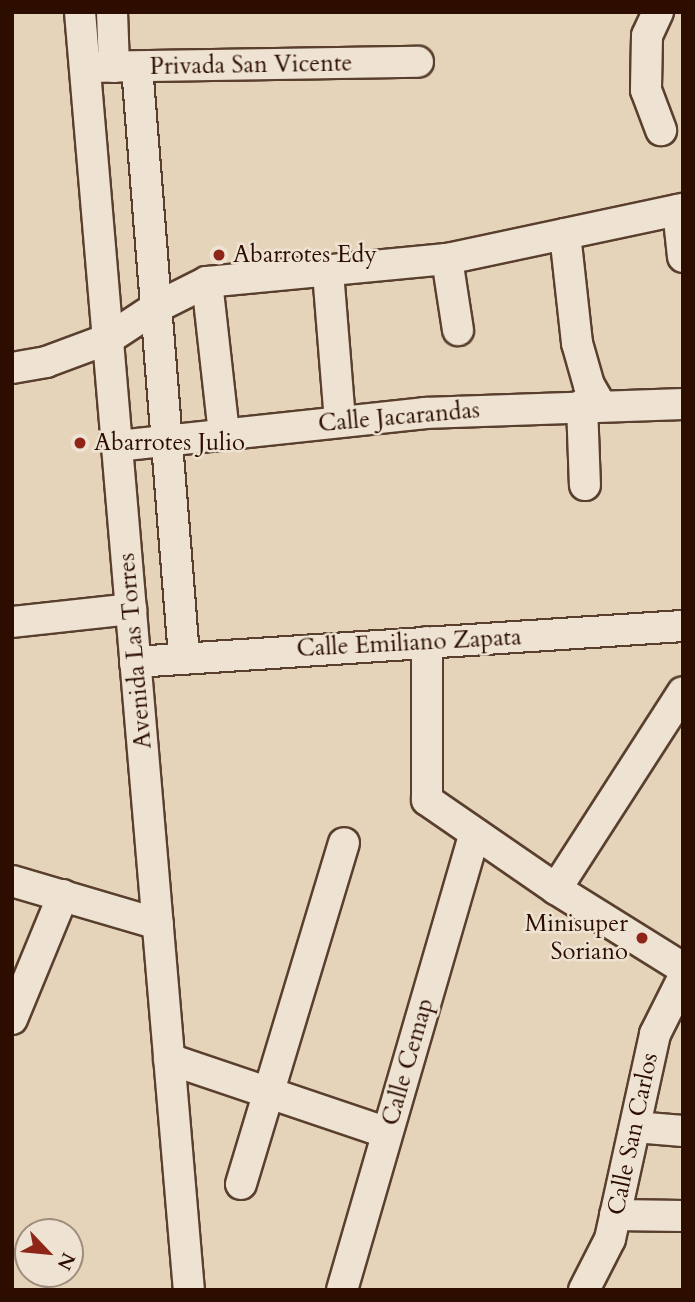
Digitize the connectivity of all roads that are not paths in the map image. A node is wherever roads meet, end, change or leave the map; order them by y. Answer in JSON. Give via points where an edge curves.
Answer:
{"nodes":[{"id":1,"x":80,"y":12,"type":"edge"},
{"id":2,"x":112,"y":12,"type":"edge"},
{"id":3,"x":658,"y":12,"type":"edge"},
{"id":4,"x":418,"y":62,"type":"dead end"},
{"id":5,"x":112,"y":67,"type":"junction"},
{"id":6,"x":661,"y":130,"type":"dead end"},
{"id":7,"x":681,"y":210,"type":"edge"},
{"id":8,"x":565,"y":234,"type":"junction"},
{"id":9,"x":683,"y":257,"type":"edge"},
{"id":10,"x":447,"y":259,"type":"junction"},
{"id":11,"x":328,"y":272,"type":"junction"},
{"id":12,"x":206,"y":282,"type":"junction"},
{"id":13,"x":155,"y":308,"type":"junction"},
{"id":14,"x":458,"y":330,"type":"dead end"},
{"id":15,"x":108,"y":339,"type":"junction"},
{"id":16,"x":12,"y":368,"type":"edge"},
{"id":17,"x":591,"y":404,"type":"junction"},
{"id":18,"x":683,"y":404,"type":"edge"},
{"id":19,"x":340,"y":422,"type":"junction"},
{"id":20,"x":225,"y":434,"type":"junction"},
{"id":21,"x":169,"y":439,"type":"junction"},
{"id":22,"x":117,"y":446,"type":"junction"},
{"id":23,"x":585,"y":485,"type":"dead end"},
{"id":24,"x":131,"y":609,"type":"junction"},
{"id":25,"x":12,"y":622,"type":"edge"},
{"id":26,"x":683,"y":626,"type":"edge"},
{"id":27,"x":427,"y":642,"type":"junction"},
{"id":28,"x":184,"y":656,"type":"junction"},
{"id":29,"x":135,"y":662,"type":"junction"},
{"id":30,"x":683,"y":692,"type":"edge"},
{"id":31,"x":474,"y":835,"type":"junction"},
{"id":32,"x":345,"y":842,"type":"dead end"},
{"id":33,"x":12,"y":881,"type":"edge"},
{"id":34,"x":556,"y":889,"type":"junction"},
{"id":35,"x":63,"y":895,"type":"junction"},
{"id":36,"x":158,"y":924,"type":"junction"},
{"id":37,"x":683,"y":968,"type":"edge"},
{"id":38,"x":683,"y":978,"type":"edge"},
{"id":39,"x":12,"y":1019,"type":"edge"},
{"id":40,"x":169,"y":1059,"type":"junction"},
{"id":41,"x":270,"y":1094,"type":"junction"},
{"id":42,"x":635,"y":1127,"type":"junction"},
{"id":43,"x":683,"y":1130,"type":"edge"},
{"id":44,"x":387,"y":1133,"type":"junction"},
{"id":45,"x":241,"y":1184,"type":"dead end"},
{"id":46,"x":615,"y":1215,"type":"junction"},
{"id":47,"x":683,"y":1216,"type":"edge"},
{"id":48,"x":189,"y":1290,"type":"edge"},
{"id":49,"x":342,"y":1290,"type":"edge"},
{"id":50,"x":584,"y":1290,"type":"edge"}],
"edges":[{"from":1,"to":5,"type":"street","name":"Avenida Las Torres"},
{"from":2,"to":5,"type":"street"},
{"from":3,"to":6,"type":"street","via":[[648,36],[646,90]]},
{"from":4,"to":5,"type":"street","name":"Privada San Vicente"},
{"from":5,"to":13,"type":"street"},
{"from":5,"to":15,"type":"street","name":"Avenida Las Torres"},
{"from":7,"to":8,"type":"street"},
{"from":7,"to":9,"type":"street"},
{"from":8,"to":10,"type":"street"},
{"from":8,"to":17,"type":"street","via":[[577,343]]},
{"from":10,"to":11,"type":"street"},
{"from":10,"to":14,"type":"street"},
{"from":11,"to":12,"type":"street"},
{"from":11,"to":19,"type":"street"},
{"from":12,"to":13,"type":"street"},
{"from":12,"to":20,"type":"street"},
{"from":13,"to":15,"type":"street"},
{"from":13,"to":21,"type":"street"},
{"from":15,"to":16,"type":"street","via":[[46,362]]},
{"from":15,"to":22,"type":"street","name":"Avenida Las Torres"},
{"from":17,"to":18,"type":"street","name":"Calle Jacarandas"},
{"from":17,"to":19,"type":"street","name":"Calle Jacarandas"},
{"from":17,"to":23,"type":"street"},
{"from":19,"to":20,"type":"street","name":"Calle Jacarandas"},
{"from":20,"to":21,"type":"street","name":"Calle Jacarandas"},
{"from":21,"to":22,"type":"street","name":"Calle Jacarandas"},
{"from":21,"to":28,"type":"street"},
{"from":22,"to":24,"type":"street","name":"Avenida Las Torres"},
{"from":24,"to":25,"type":"street"},
{"from":24,"to":29,"type":"street","name":"Avenida Las Torres"},
{"from":26,"to":27,"type":"street","name":"Calle Emiliano Zapata"},
{"from":27,"to":28,"type":"street","name":"Calle Emiliano Zapata"},
{"from":27,"to":31,"type":"street","via":[[427,800]]},
{"from":28,"to":29,"type":"street","name":"Calle Emiliano Zapata"},
{"from":29,"to":36,"type":"street","name":"Avenida Las Torres"},
{"from":30,"to":34,"type":"street"},
{"from":31,"to":34,"type":"street"},
{"from":31,"to":44,"type":"street","name":"Calle Cemap"},
{"from":32,"to":41,"type":"street"},
{"from":33,"to":35,"type":"street"},
{"from":34,"to":37,"type":"street"},
{"from":35,"to":36,"type":"street"},
{"from":35,"to":39,"type":"street"},
{"from":36,"to":40,"type":"street","name":"Avenida Las Torres"},
{"from":38,"to":42,"type":"street","name":"Calle San Carlos","via":[[655,1034]]},
{"from":40,"to":41,"type":"street"},
{"from":40,"to":48,"type":"street","name":"Avenida Las Torres"},
{"from":41,"to":44,"type":"street"},
{"from":41,"to":45,"type":"street"},
{"from":42,"to":43,"type":"street"},
{"from":42,"to":46,"type":"street","name":"Calle San Carlos"},
{"from":44,"to":49,"type":"street","name":"Calle Cemap"},
{"from":46,"to":47,"type":"street"},
{"from":46,"to":50,"type":"street","name":"Calle San Carlos","via":[[610,1239]]}]}
